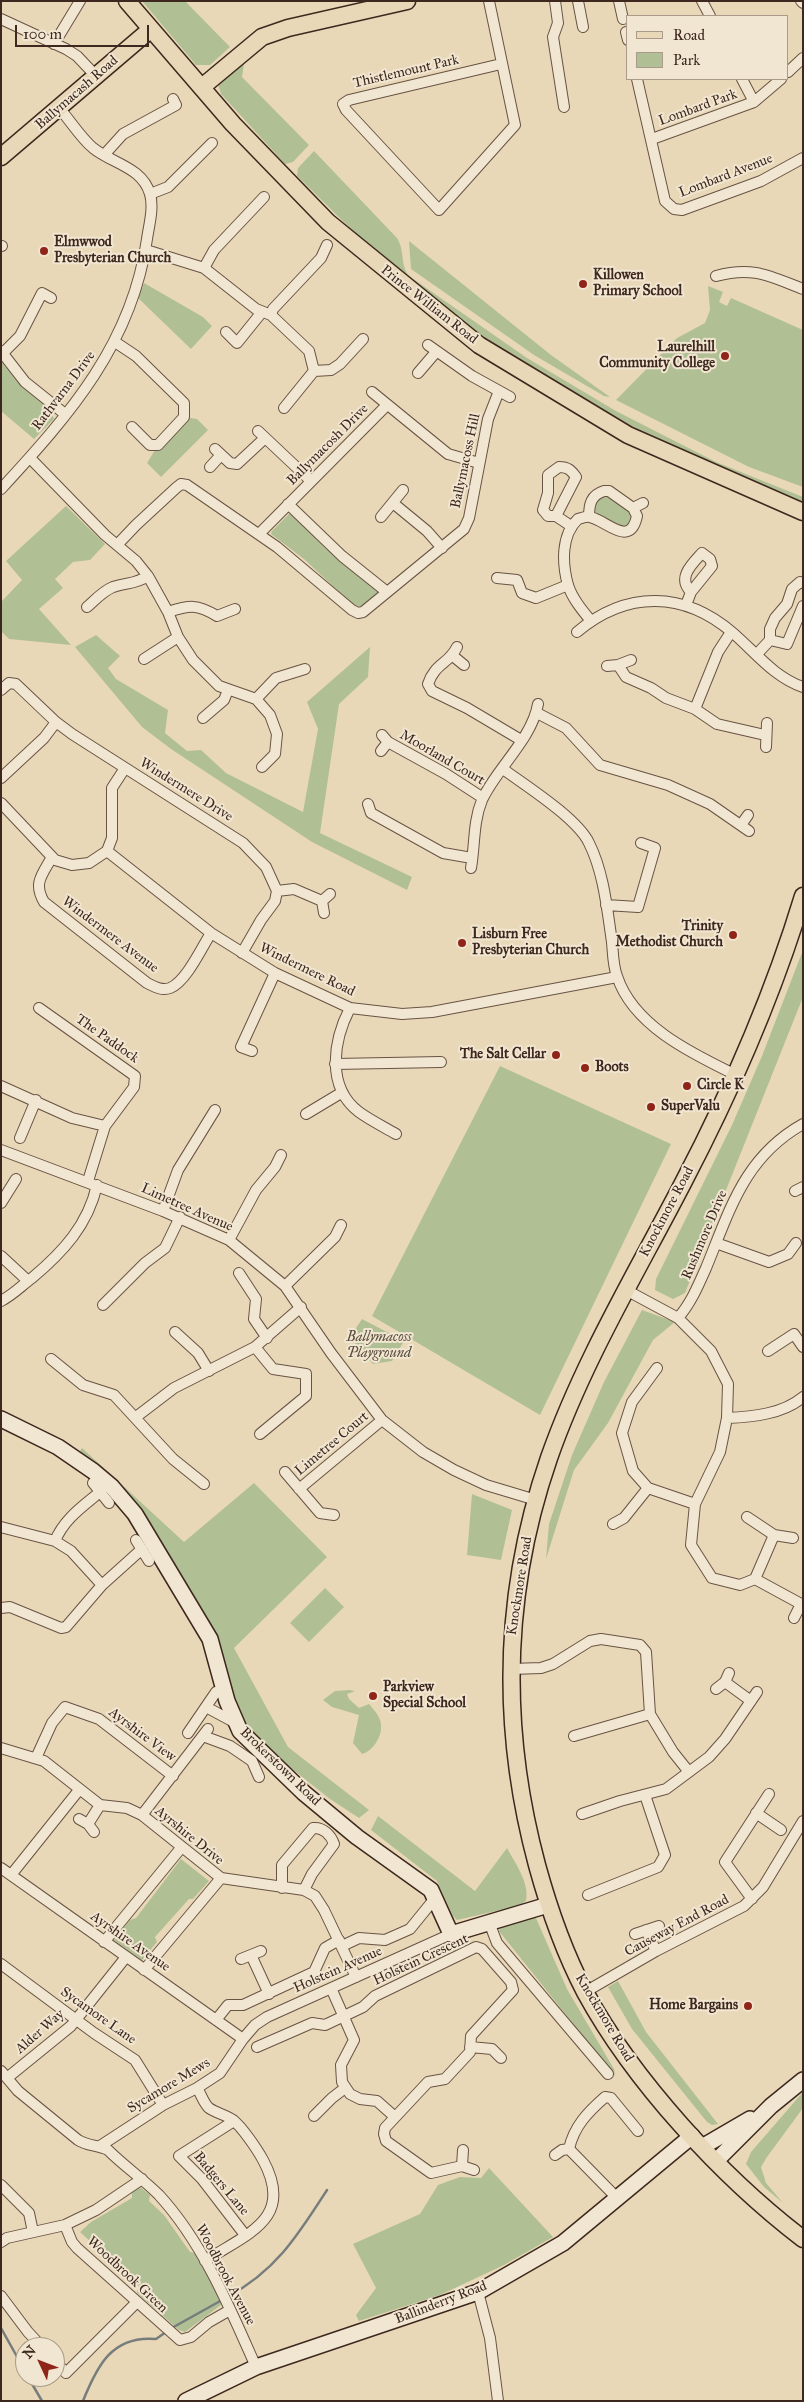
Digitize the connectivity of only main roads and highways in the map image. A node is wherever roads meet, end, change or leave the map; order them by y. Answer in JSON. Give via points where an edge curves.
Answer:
{"nodes":[{"id":1,"x":127,"y":1,"type":"edge"},
{"id":2,"x":407,"y":1,"type":"edge"},
{"id":3,"x":151,"y":29,"type":"junction"},
{"id":4,"x":202,"y":87,"type":"junction"},
{"id":5,"x":1,"y":157,"type":"edge"},
{"id":6,"x":803,"y":512,"type":"edge"},
{"id":7,"x":803,"y":896,"type":"edge"},
{"id":8,"x":803,"y":2239,"type":"edge"}],
"edges":[{"from":1,"to":3,"type":"main road","name":"Prince William Road"},
{"from":2,"to":4,"type":"main road","via":[[262,37]]},
{"from":3,"to":4,"type":"main road","name":"Prince William Road"},
{"from":3,"to":5,"type":"main road","name":"Ballymacash Road"},
{"from":4,"to":6,"type":"main road","name":"Prince William Road","via":[[273,168],[328,222],[479,345],[628,435]]},
{"from":7,"to":8,"type":"main road","name":"Knockmore Road","via":[[777,974],[736,1075],[576,1391],[549,1457],[517,1588],[511,1669],[511,1719],[520,1790],[548,1905],[586,1992],[626,2057],[697,2142],[771,2215]]}]}
